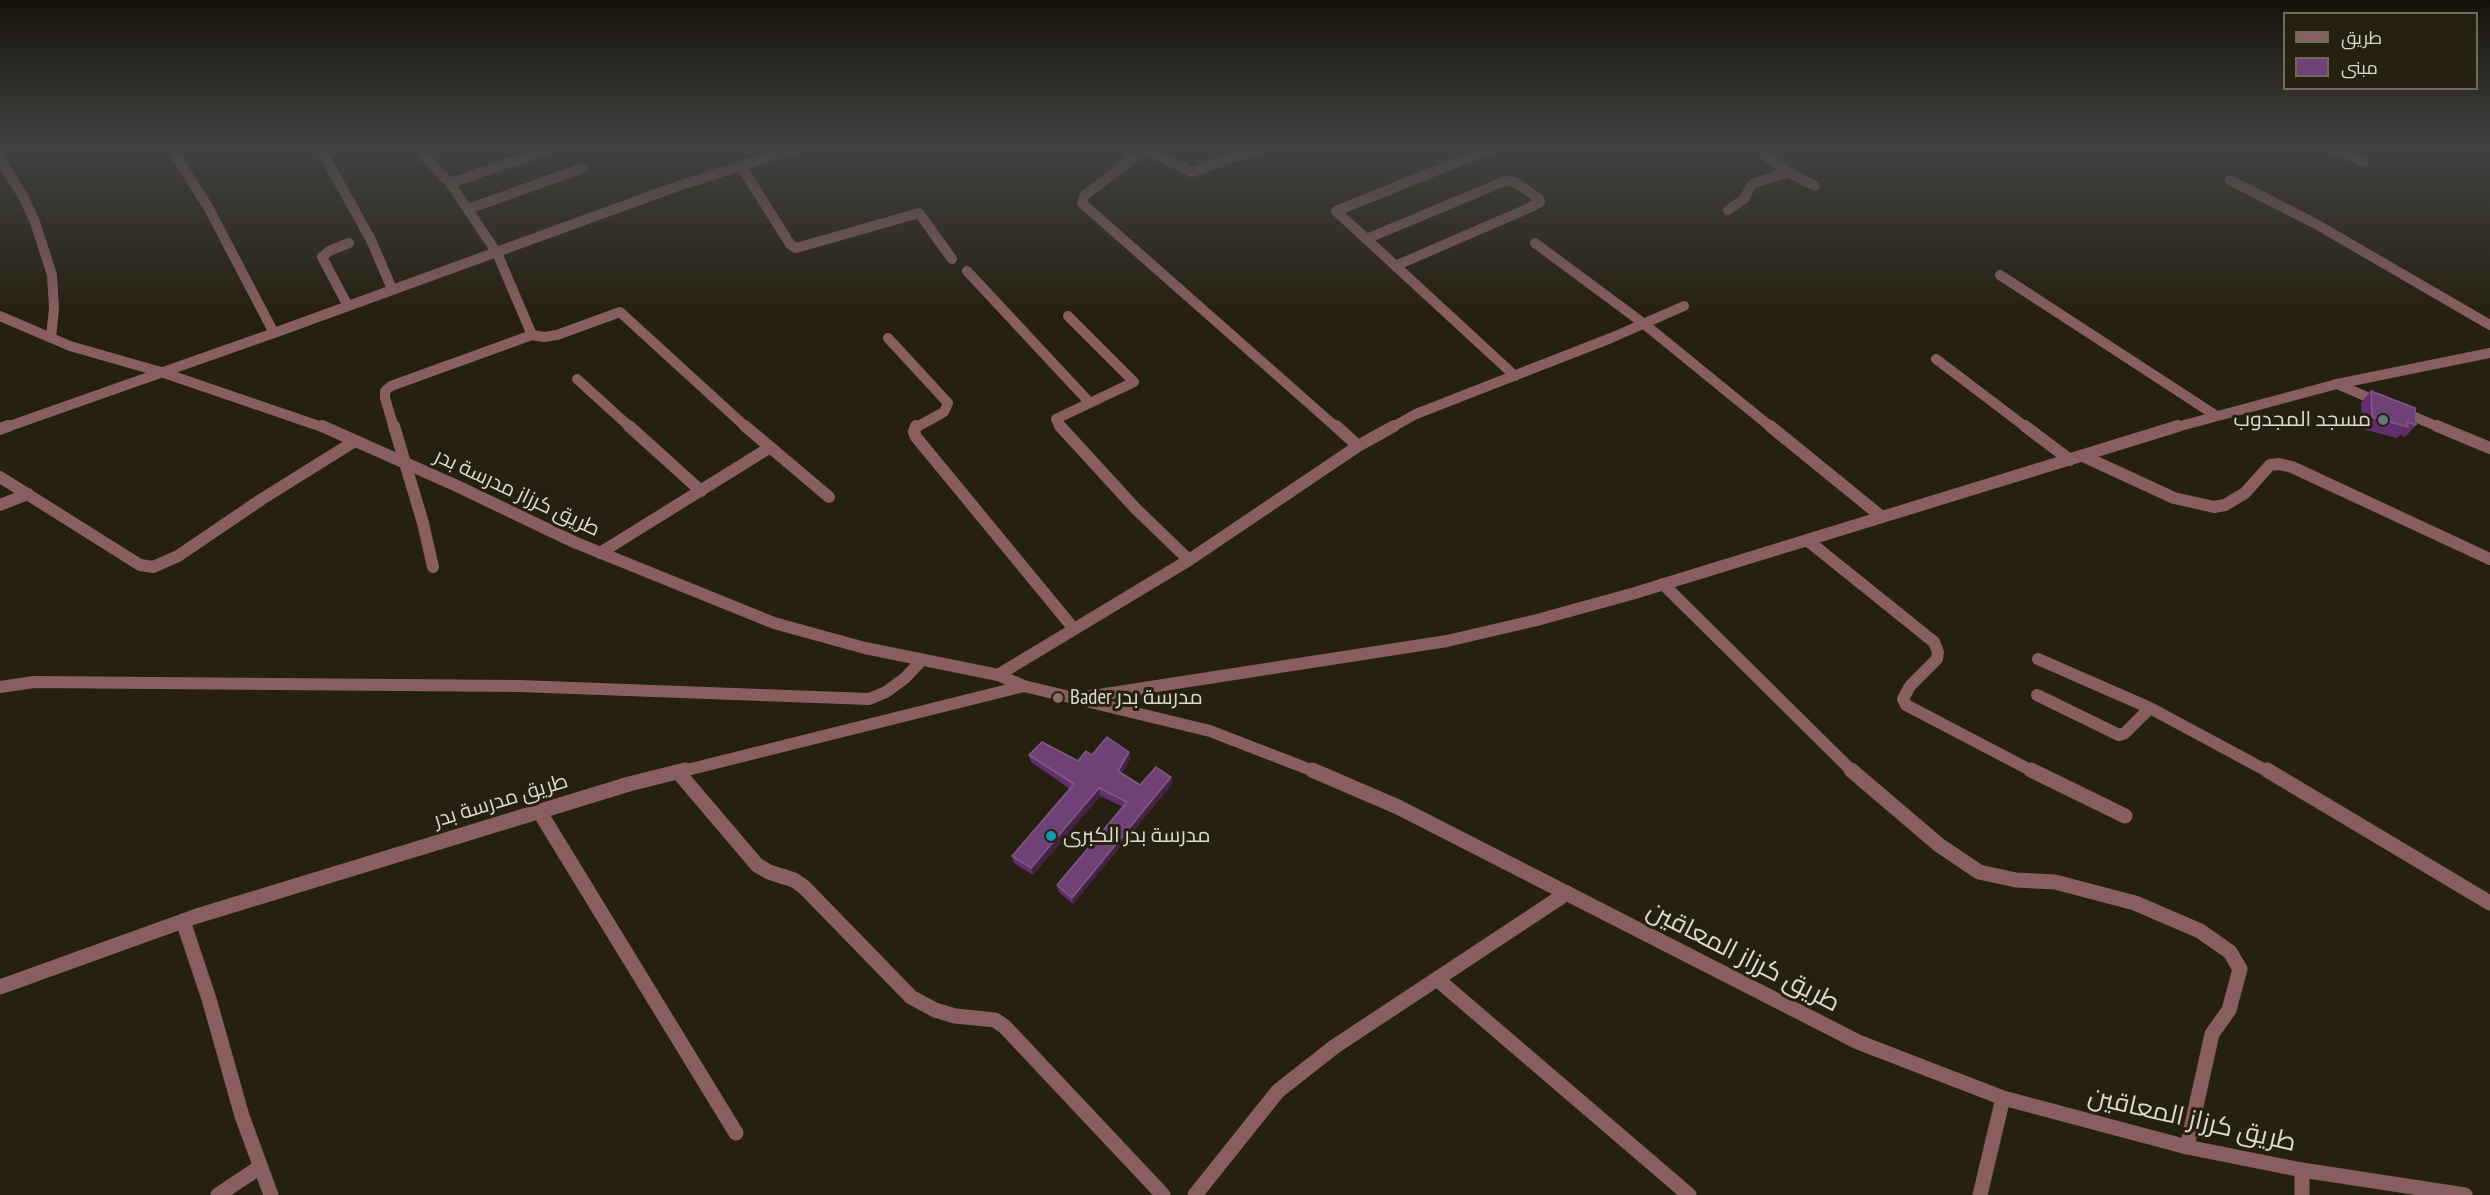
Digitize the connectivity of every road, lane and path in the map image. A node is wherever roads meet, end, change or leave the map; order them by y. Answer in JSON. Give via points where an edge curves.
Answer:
{"nodes":[{"id":1,"x":27,"y":204,"type":"edge"},
{"id":2,"x":206,"y":204,"type":"edge"},
{"id":3,"x":351,"y":204,"type":"edge"},
{"id":4,"x":464,"y":204,"type":"edge"},
{"id":5,"x":483,"y":204,"type":"edge"},
{"id":6,"x":630,"y":204,"type":"edge"},
{"id":7,"x":765,"y":204,"type":"edge"},
{"id":8,"x":1083,"y":204,"type":"edge"},
{"id":9,"x":1349,"y":204,"type":"edge"},
{"id":10,"x":1450,"y":204,"type":"edge"},
{"id":11,"x":1537,"y":204,"type":"edge"},
{"id":12,"x":1737,"y":204,"type":"edge"},
{"id":13,"x":2276,"y":204,"type":"edge"},
{"id":14,"x":468,"y":209,"type":"junction"},
{"id":15,"x":1728,"y":210,"type":"dead end"},
{"id":16,"x":1366,"y":239,"type":"junction"},
{"id":17,"x":349,"y":243,"type":"dead end"},
{"id":18,"x":1535,"y":243,"type":"dead end"},
{"id":19,"x":496,"y":253,"type":"junction"},
{"id":20,"x":952,"y":259,"type":"dead end"},
{"id":21,"x":1395,"y":266,"type":"junction"},
{"id":22,"x":967,"y":271,"type":"dead end"},
{"id":23,"x":2000,"y":275,"type":"dead end"},
{"id":24,"x":392,"y":290,"type":"junction"},
{"id":25,"x":348,"y":306,"type":"junction"},
{"id":26,"x":1684,"y":306,"type":"dead end"},
{"id":27,"x":0,"y":316,"type":"edge"},
{"id":28,"x":1068,"y":316,"type":"dead end"},
{"id":29,"x":1643,"y":323,"type":"junction"},
{"id":30,"x":2490,"y":325,"type":"edge"},
{"id":31,"x":274,"y":333,"type":"junction"},
{"id":32,"x":532,"y":335,"type":"junction"},
{"id":33,"x":51,"y":338,"type":"junction"},
{"id":34,"x":888,"y":338,"type":"dead end"},
{"id":35,"x":2490,"y":352,"type":"edge"},
{"id":36,"x":1936,"y":359,"type":"dead end"},
{"id":37,"x":161,"y":372,"type":"junction"},
{"id":38,"x":1515,"y":376,"type":"junction"},
{"id":39,"x":577,"y":379,"type":"dead end"},
{"id":40,"x":2337,"y":384,"type":"junction"},
{"id":41,"x":1090,"y":403,"type":"junction"},
{"id":42,"x":2215,"y":415,"type":"junction"},
{"id":43,"x":0,"y":429,"type":"edge"},
{"id":44,"x":355,"y":441,"type":"junction"},
{"id":45,"x":1358,"y":446,"type":"junction"},
{"id":46,"x":769,"y":448,"type":"junction"},
{"id":47,"x":2490,"y":448,"type":"edge"},
{"id":48,"x":2083,"y":456,"type":"junction"},
{"id":49,"x":2070,"y":460,"type":"junction"},
{"id":50,"x":406,"y":463,"type":"junction"},
{"id":51,"x":0,"y":477,"type":"edge"},
{"id":52,"x":701,"y":490,"type":"junction"},
{"id":53,"x":28,"y":495,"type":"junction"},
{"id":54,"x":829,"y":497,"type":"dead end"},
{"id":55,"x":0,"y":505,"type":"edge"},
{"id":56,"x":1882,"y":517,"type":"junction"},
{"id":57,"x":1807,"y":540,"type":"junction"},
{"id":58,"x":600,"y":553,"type":"junction"},
{"id":59,"x":2490,"y":559,"type":"edge"},
{"id":60,"x":1190,"y":560,"type":"junction"},
{"id":61,"x":432,"y":567,"type":"dead end"},
{"id":62,"x":1663,"y":584,"type":"junction"},
{"id":63,"x":1074,"y":629,"type":"junction"},
{"id":64,"x":2038,"y":659,"type":"dead end"},
{"id":65,"x":921,"y":661,"type":"junction"},
{"id":66,"x":998,"y":675,"type":"junction"},
{"id":67,"x":1024,"y":686,"type":"junction"},
{"id":68,"x":0,"y":687,"type":"edge"},
{"id":69,"x":2037,"y":695,"type":"dead end"},
{"id":70,"x":1079,"y":698,"type":"junction"},
{"id":71,"x":2150,"y":708,"type":"junction"},
{"id":72,"x":678,"y":772,"type":"junction"},
{"id":73,"x":539,"y":812,"type":"junction"},
{"id":74,"x":2125,"y":816,"type":"dead end"},
{"id":75,"x":1567,"y":893,"type":"junction"},
{"id":76,"x":2490,"y":903,"type":"edge"},
{"id":77,"x":183,"y":921,"type":"junction"},
{"id":78,"x":1437,"y":980,"type":"junction"},
{"id":79,"x":0,"y":987,"type":"edge"},
{"id":80,"x":2003,"y":1098,"type":"junction"},
{"id":81,"x":736,"y":1133,"type":"dead end"},
{"id":82,"x":2187,"y":1147,"type":"junction"},
{"id":83,"x":260,"y":1167,"type":"junction"},
{"id":84,"x":2302,"y":1170,"type":"junction"},
{"id":85,"x":218,"y":1195,"type":"edge"},
{"id":86,"x":271,"y":1195,"type":"edge"},
{"id":87,"x":1163,"y":1195,"type":"edge"},
{"id":88,"x":1195,"y":1195,"type":"edge"},
{"id":89,"x":1689,"y":1195,"type":"edge"},
{"id":90,"x":1980,"y":1195,"type":"edge"},
{"id":91,"x":2301,"y":1195,"type":"edge"},
{"id":92,"x":2465,"y":1195,"type":"edge"}],
"edges":[{"from":1,"to":33,"type":"street","via":[[52,275]]},
{"from":2,"to":31,"type":"street"},
{"from":3,"to":24,"type":"street"},
{"from":4,"to":14,"type":"street"},
{"from":5,"to":14,"type":"street"},
{"from":6,"to":19,"type":"street"},
{"from":7,"to":20,"type":"street","via":[[796,248],[919,213]]},
{"from":8,"to":45,"type":"street"},
{"from":9,"to":16,"type":"street","via":[[1336,213]]},
{"from":10,"to":16,"type":"street"},
{"from":11,"to":21,"type":"street"},
{"from":12,"to":15,"type":"street"},
{"from":13,"to":30,"type":"street"},
{"from":14,"to":19,"type":"street"},
{"from":16,"to":21,"type":"street"},
{"from":17,"to":25,"type":"street","via":[[322,257]]},
{"from":18,"to":29,"type":"street"},
{"from":19,"to":24,"type":"street"},
{"from":19,"to":32,"type":"street"},
{"from":21,"to":38,"type":"street"},
{"from":22,"to":41,"type":"street"},
{"from":23,"to":42,"type":"street"},
{"from":24,"to":25,"type":"street"},
{"from":25,"to":31,"type":"street"},
{"from":26,"to":29,"type":"street"},
{"from":27,"to":33,"type":"street","name":"طريق كرزاز مدرسة بدر"},
{"from":28,"to":41,"type":"street","via":[[1134,382]]},
{"from":29,"to":38,"type":"street"},
{"from":29,"to":56,"type":"street"},
{"from":31,"to":37,"type":"street"},
{"from":32,"to":46,"type":"street","via":[[557,335],[620,312]]},
{"from":32,"to":50,"type":"street","via":[[391,386],[385,392]]},
{"from":33,"to":37,"type":"street","name":"طريق كرزاز مدرسة بدر"},
{"from":34,"to":63,"type":"street","via":[[948,404],[944,412],[916,426],[916,437]]},
{"from":35,"to":40,"type":"street"},
{"from":36,"to":49,"type":"street"},
{"from":37,"to":43,"type":"street"},
{"from":37,"to":44,"type":"street","name":"طريق كرزاز مدرسة بدر"},
{"from":38,"to":45,"type":"street","via":[[1416,414]]},
{"from":39,"to":52,"type":"street"},
{"from":40,"to":42,"type":"street"},
{"from":40,"to":47,"type":"street"},
{"from":41,"to":60,"type":"street","via":[[1056,419],[1057,423],[1136,509]]},
{"from":42,"to":48,"type":"street"},
{"from":44,"to":50,"type":"street","name":"طريق كرزاز مدرسة بدر"},
{"from":44,"to":53,"type":"street","via":[[178,556],[153,567],[140,565]]},
{"from":45,"to":60,"type":"street"},
{"from":46,"to":52,"type":"street"},
{"from":46,"to":54,"type":"street"},
{"from":48,"to":49,"type":"street"},
{"from":48,"to":59,"type":"street","via":[[2175,498],[2214,507],[2245,493],[2270,465],[2292,467]]},
{"from":49,"to":56,"type":"street"},
{"from":50,"to":58,"type":"street","name":"طريق كرزاز مدرسة بدر"},
{"from":50,"to":61,"type":"street"},
{"from":51,"to":53,"type":"street"},
{"from":52,"to":58,"type":"street"},
{"from":53,"to":55,"type":"street"},
{"from":56,"to":57,"type":"street"},
{"from":57,"to":62,"type":"street"},
{"from":57,"to":74,"type":"street","via":[[1934,642],[1937,659],[1910,686],[1903,699],[1906,705]]},
{"from":58,"to":65,"type":"street","name":"طريق كرزاز مدرسة بدر","via":[[774,623]]},
{"from":60,"to":63,"type":"street"},
{"from":62,"to":70,"type":"street","via":[[1447,641]]},
{"from":62,"to":82,"type":"street","via":[[1845,765],[1939,845],[1979,873],[2055,882],[2136,903],[2200,931],[2230,952],[2240,969],[2229,1010],[2212,1034]]},
{"from":63,"to":66,"type":"street"},
{"from":64,"to":71,"type":"street"},
{"from":65,"to":66,"type":"street","name":"طريق كرزاز مدرسة بدر"},
{"from":65,"to":68,"type":"street","via":[[886,692],[869,699],[519,686],[34,682]]},
{"from":66,"to":67,"type":"street","name":"طريق كرزاز مدرسة بدر"},
{"from":67,"to":70,"type":"street","name":"طريق كرزاز المعاقين"},
{"from":67,"to":72,"type":"street","name":"طريق مدرسة بدر"},
{"from":69,"to":71,"type":"street","via":[[2118,735]]},
{"from":70,"to":75,"type":"street","name":"طريق كرزاز المعاقين","via":[[1210,731],[1305,767],[1398,807]]},
{"from":71,"to":76,"type":"street","via":[[2287,781]]},
{"from":72,"to":73,"type":"street","name":"طريق مدرسة بدر"},
{"from":72,"to":87,"type":"street","via":[[757,865],[804,887],[911,997],[935,1010],[994,1020],[1005,1027]]},
{"from":73,"to":77,"type":"street","name":"طريق مدرسة بدر"},
{"from":73,"to":81,"type":"street"},
{"from":75,"to":78,"type":"street"},
{"from":75,"to":80,"type":"street","name":"طريق كرزاز المعاقين","via":[[1858,1042]]},
{"from":77,"to":79,"type":"street","name":"طريق مدرسة بدر"},
{"from":77,"to":83,"type":"street"},
{"from":78,"to":88,"type":"street","via":[[1334,1047],[1278,1091]]},
{"from":78,"to":89,"type":"street"},
{"from":80,"to":82,"type":"street","name":"طريق كرزاز المعاقين"},
{"from":80,"to":90,"type":"street"},
{"from":82,"to":84,"type":"street","name":"طريق كرزاز المعاقين"},
{"from":83,"to":85,"type":"street"},
{"from":83,"to":86,"type":"street"},
{"from":84,"to":91,"type":"street"},
{"from":84,"to":92,"type":"street","name":"طريق كرزاز المعاقين"}]}
